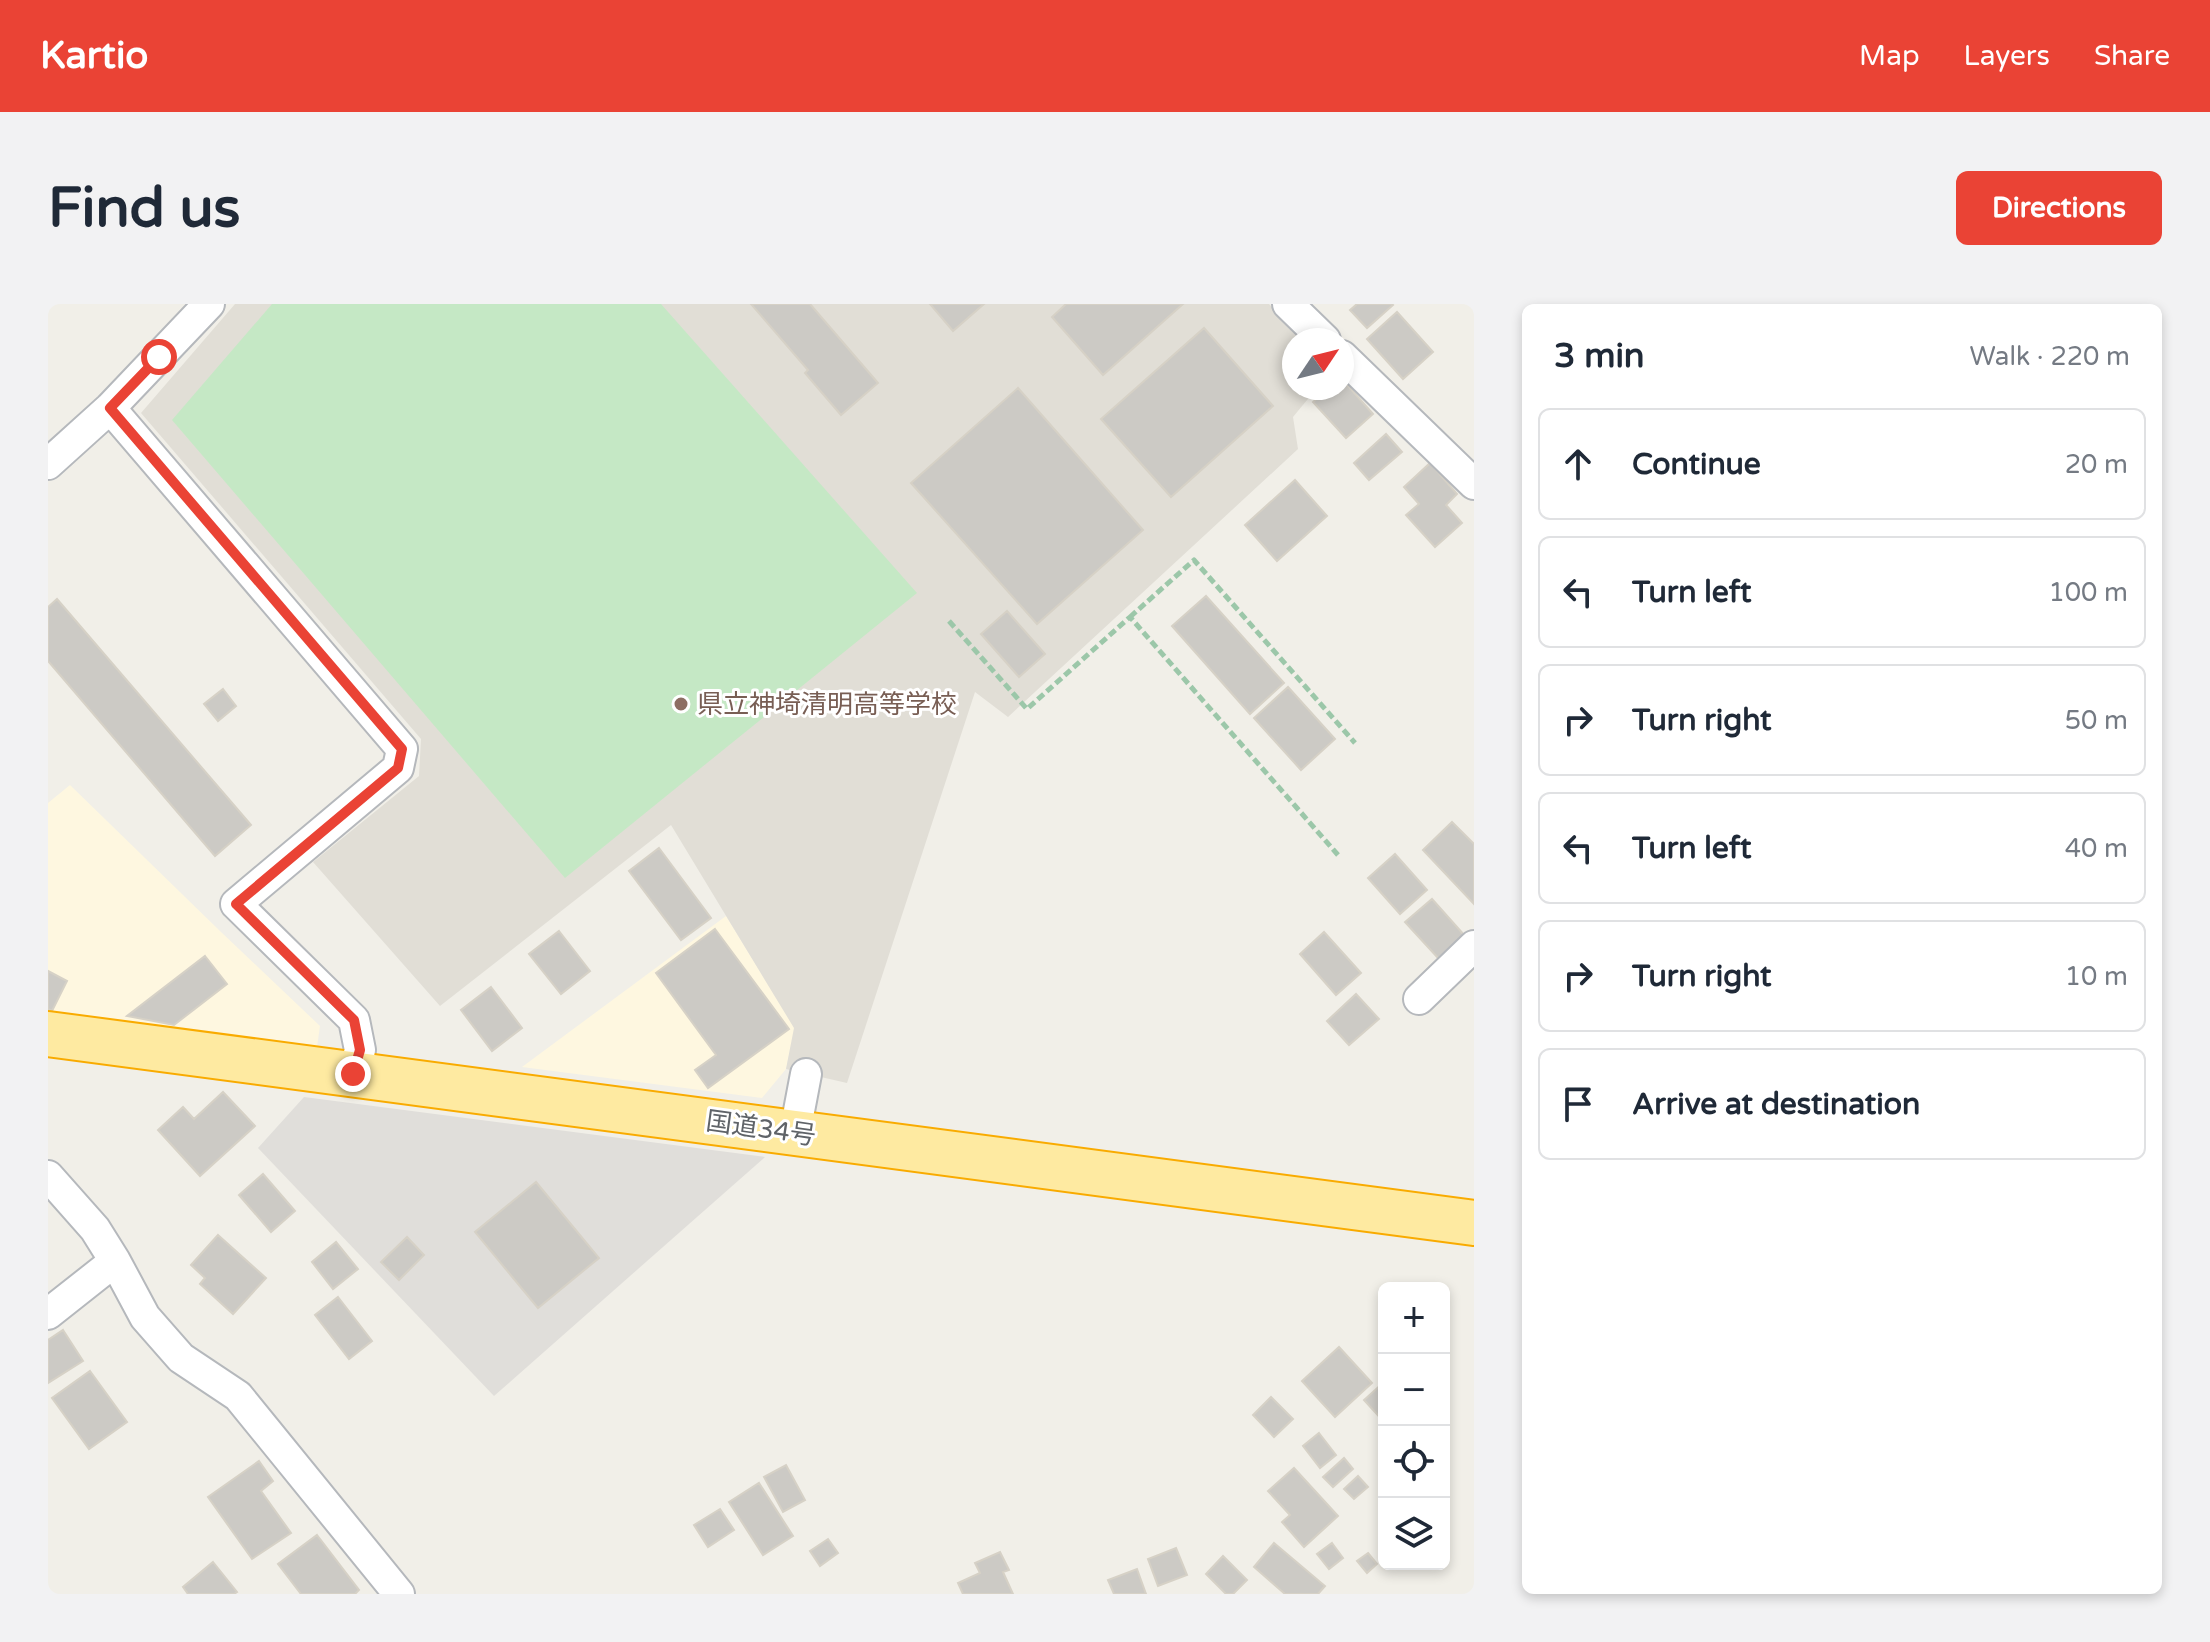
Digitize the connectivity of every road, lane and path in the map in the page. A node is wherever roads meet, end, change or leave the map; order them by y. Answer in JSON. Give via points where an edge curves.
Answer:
{"nodes":[{"id":1,"x":209,"y":304,"type":"edge"},
{"id":2,"x":1288,"y":304,"type":"edge"},
{"id":3,"x":1313,"y":328,"type":"edge"},
{"id":4,"x":1354,"y":368,"type":"edge"},
{"id":5,"x":110,"y":408,"type":"junction"},
{"id":6,"x":48,"y":464,"type":"edge"},
{"id":7,"x":1474,"y":484,"type":"edge"},
{"id":8,"x":1130,"y":617,"type":"junction"},
{"id":9,"x":949,"y":621,"type":"dead end"},
{"id":10,"x":1355,"y":743,"type":"dead end"},
{"id":11,"x":1338,"y":855,"type":"dead end"},
{"id":12,"x":1474,"y":946,"type":"edge"},
{"id":13,"x":1419,"y":999,"type":"dead end"},
{"id":14,"x":48,"y":1034,"type":"edge"},
{"id":15,"x":353,"y":1074,"type":"junction"},
{"id":16,"x":806,"y":1074,"type":"dead end"},
{"id":17,"x":795,"y":1132,"type":"junction"},
{"id":18,"x":48,"y":1176,"type":"edge"},
{"id":19,"x":1474,"y":1223,"type":"edge"},
{"id":20,"x":115,"y":1261,"type":"junction"},
{"id":21,"x":48,"y":1314,"type":"edge"},
{"id":22,"x":399,"y":1594,"type":"edge"}],
"edges":[{"from":1,"to":5,"type":"street"},
{"from":2,"to":3,"type":"street"},
{"from":4,"to":7,"type":"street"},
{"from":5,"to":6,"type":"street"},
{"from":5,"to":15,"type":"street","via":[[402,749],[398,768],[236,904],[354,1020],[360,1050]]},
{"from":8,"to":9,"type":"path","via":[[1027,709]]},
{"from":8,"to":10,"type":"path","via":[[1194,560]]},
{"from":8,"to":11,"type":"path"},
{"from":12,"to":13,"type":"street"},
{"from":14,"to":15,"type":"highway","name":"国道34号"},
{"from":15,"to":17,"type":"highway","name":"国道34号"},
{"from":16,"to":17,"type":"street"},
{"from":17,"to":19,"type":"highway","name":"国道34号"},
{"from":18,"to":20,"type":"street","via":[[95,1229]]},
{"from":20,"to":21,"type":"street"},
{"from":20,"to":22,"type":"street","via":[[145,1317],[181,1358],[238,1396]]}]}
